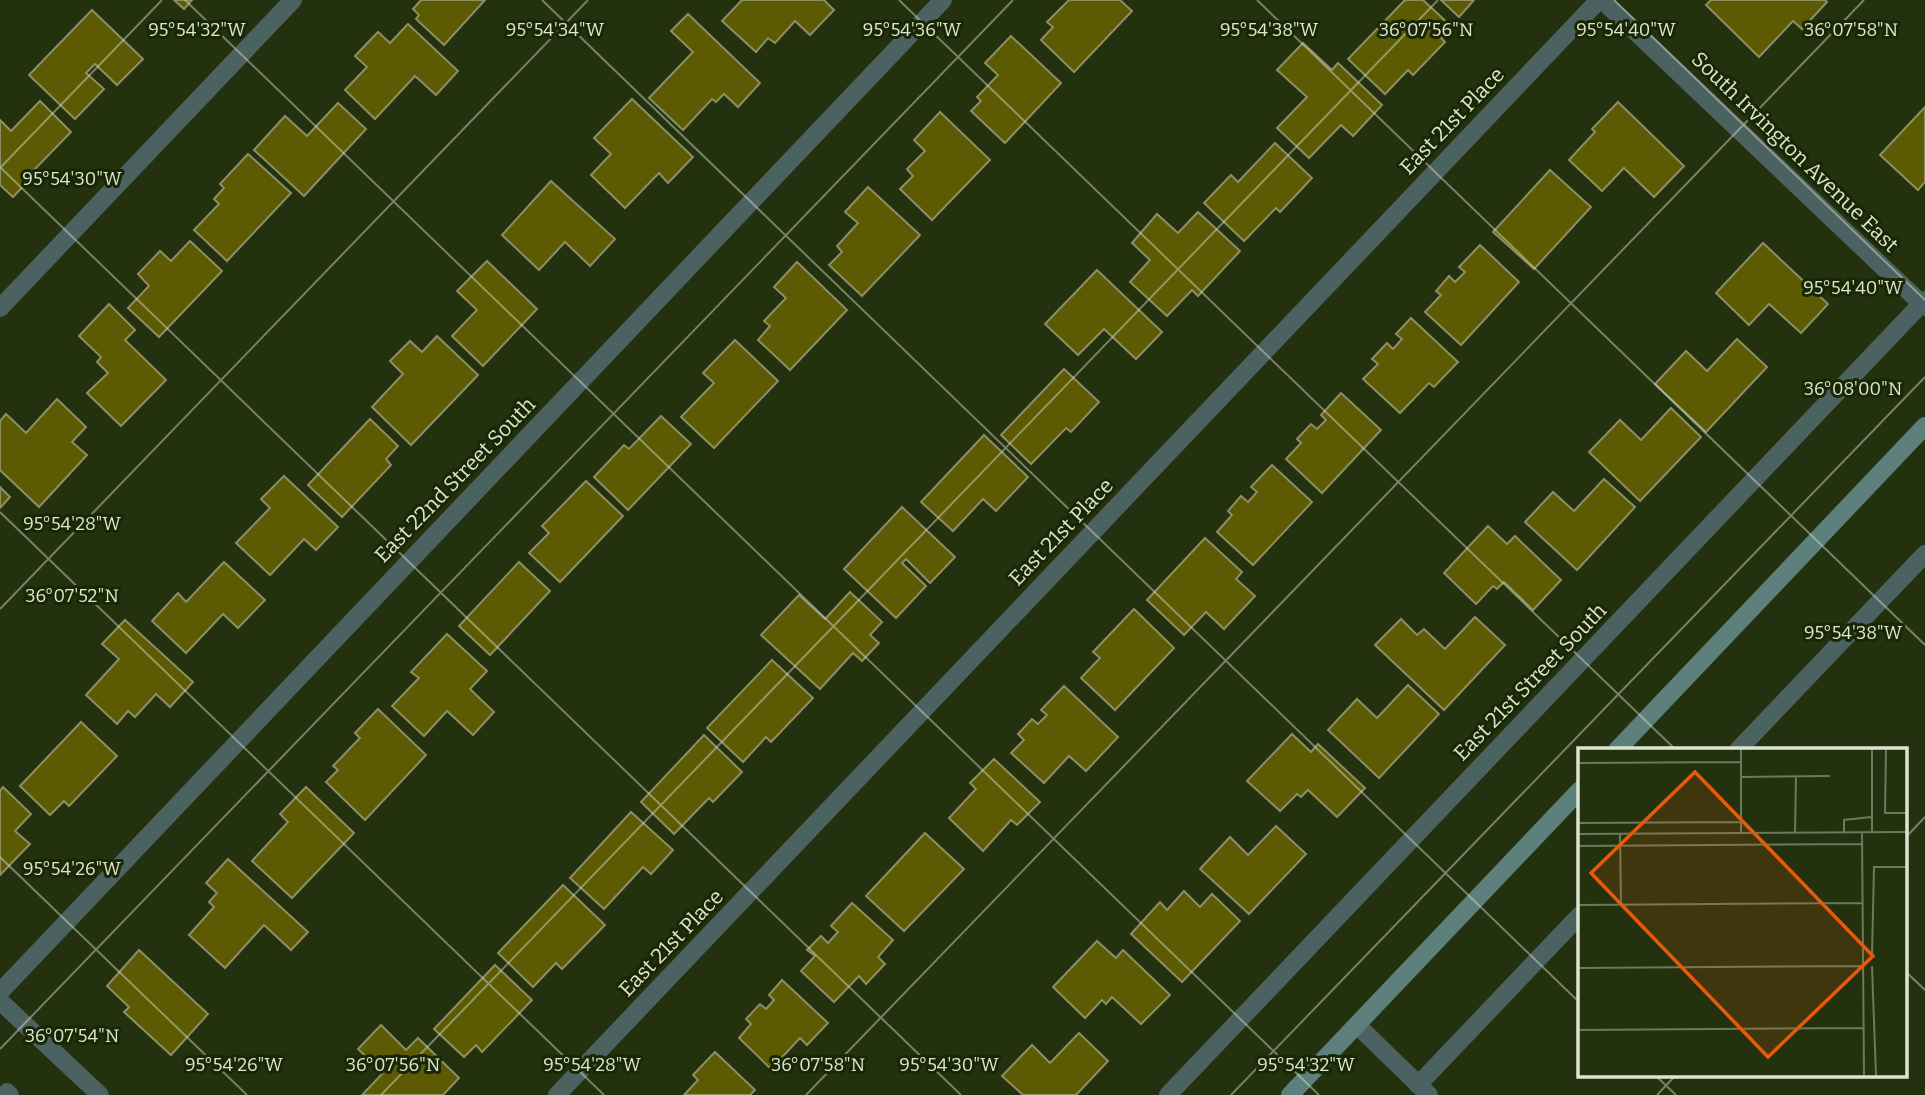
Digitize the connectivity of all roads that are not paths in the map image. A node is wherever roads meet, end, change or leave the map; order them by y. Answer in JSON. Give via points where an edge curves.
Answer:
{"nodes":[{"id":1,"x":293,"y":0,"type":"edge"},
{"id":2,"x":943,"y":0,"type":"edge"},
{"id":3,"x":1601,"y":0,"type":"edge"},
{"id":4,"x":1924,"y":304,"type":"edge"},
{"id":5,"x":0,"y":308,"type":"edge"},
{"id":6,"x":1925,"y":426,"type":"edge"},
{"id":7,"x":1925,"y":554,"type":"edge"},
{"id":8,"x":1620,"y":748,"type":"edge"},
{"id":9,"x":1740,"y":748,"type":"edge"},
{"id":10,"x":1578,"y":792,"type":"edge"},
{"id":11,"x":1578,"y":917,"type":"edge"},
{"id":12,"x":0,"y":992,"type":"edge"},
{"id":13,"x":0,"y":1001,"type":"edge"},
{"id":14,"x":1357,"y":1025,"type":"junction"},
{"id":15,"x":1424,"y":1090,"type":"edge"},
{"id":16,"x":100,"y":1095,"type":"edge"},
{"id":17,"x":557,"y":1095,"type":"edge"},
{"id":18,"x":1168,"y":1095,"type":"edge"},
{"id":19,"x":1290,"y":1095,"type":"edge"}],
"edges":[{"from":1,"to":5,"type":"street"},
{"from":2,"to":12,"type":"street","name":"East 22nd Street South"},
{"from":3,"to":4,"type":"street","name":"South Irvington Avenue East"},
{"from":3,"to":17,"type":"street","name":"East 21st Place"},
{"from":4,"to":18,"type":"street","name":"East 21st Street South"},
{"from":6,"to":8,"type":"main road"},
{"from":7,"to":9,"type":"street"},
{"from":10,"to":14,"type":"main road"},
{"from":11,"to":15,"type":"street"},
{"from":13,"to":16,"type":"street"},
{"from":14,"to":15,"type":"street"},
{"from":14,"to":19,"type":"main road"}]}
